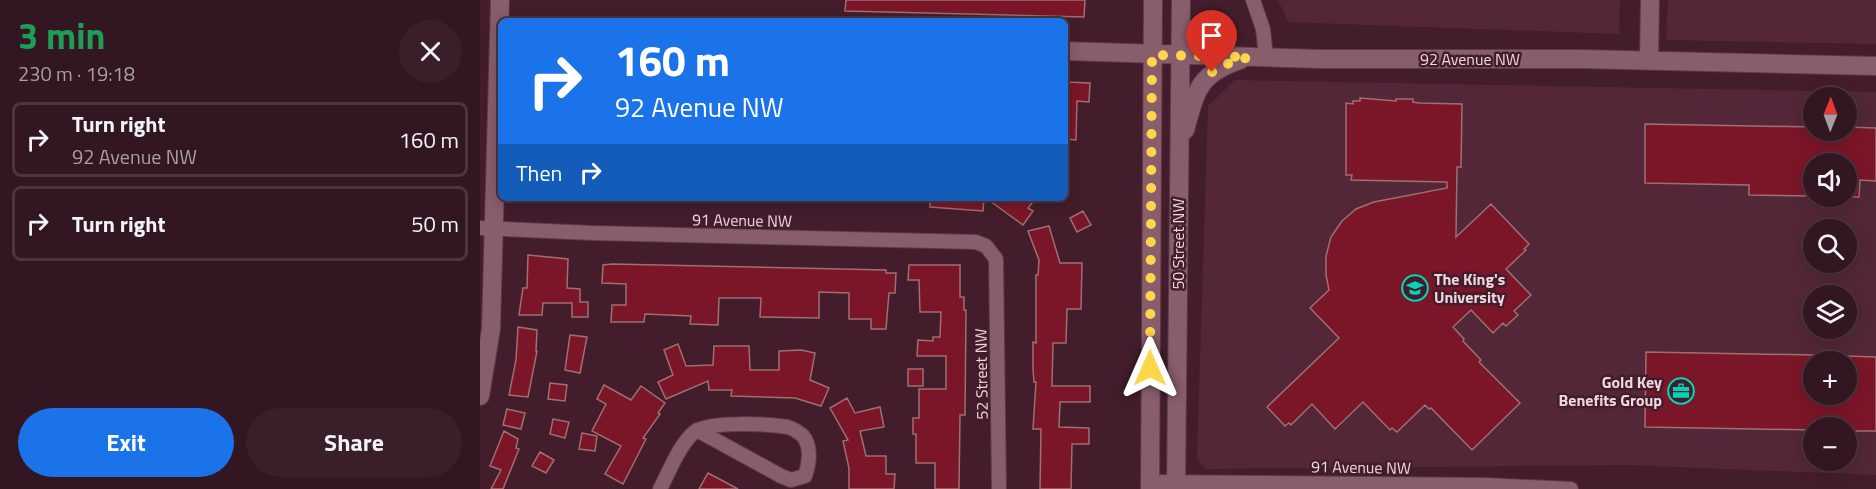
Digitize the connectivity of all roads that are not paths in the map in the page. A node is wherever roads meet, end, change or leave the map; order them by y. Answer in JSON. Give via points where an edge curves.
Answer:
{"nodes":[{"id":1,"x":500,"y":0,"type":"edge"},
{"id":2,"x":1153,"y":0,"type":"edge"},
{"id":3,"x":1181,"y":0,"type":"edge"},
{"id":4,"x":1253,"y":0,"type":"edge"},
{"id":5,"x":1650,"y":0,"type":"edge"},
{"id":6,"x":500,"y":18,"type":"edge"},
{"id":7,"x":480,"y":34,"type":"edge"},
{"id":8,"x":498,"y":35,"type":"edge"},
{"id":9,"x":1068,"y":51,"type":"edge"},
{"id":10,"x":1152,"y":55,"type":"junction"},
{"id":11,"x":1180,"y":55,"type":"junction"},
{"id":12,"x":1257,"y":57,"type":"junction"},
{"id":13,"x":1649,"y":61,"type":"junction"},
{"id":14,"x":498,"y":65,"type":"edge"},
{"id":15,"x":1876,"y":66,"type":"edge"},
{"id":16,"x":1178,"y":152,"type":"junction"},
{"id":17,"x":487,"y":228,"type":"edge"},
{"id":18,"x":996,"y":259,"type":"joint"},
{"id":19,"x":480,"y":396,"type":"edge"},
{"id":20,"x":697,"y":430,"type":"junction"},
{"id":21,"x":1150,"y":486,"type":"edge"},
{"id":22,"x":1176,"y":486,"type":"edge"},
{"id":23,"x":660,"y":489,"type":"edge"},
{"id":24,"x":999,"y":489,"type":"edge"},
{"id":25,"x":1571,"y":489,"type":"edge"}],
"edges":[{"from":1,"to":6,"type":"main road"},
{"from":2,"to":10,"type":"main road","name":"50 Street NW"},
{"from":3,"to":11,"type":"main road","name":"50 Street NW"},
{"from":4,"to":12,"type":"street","via":[[1263,29]]},
{"from":5,"to":13,"type":"main road"},
{"from":7,"to":8,"type":"main road"},
{"from":9,"to":10,"type":"main road","name":"92 Avenue NW"},
{"from":10,"to":11,"type":"main road","name":"92 Avenue NW"},
{"from":10,"to":21,"type":"main road","name":"50 Street NW"},
{"from":11,"to":12,"type":"main road","name":"92 Avenue NW"},
{"from":11,"to":16,"type":"main road","name":"50 Street NW"},
{"from":12,"to":13,"type":"main road","name":"92 Avenue NW"},
{"from":12,"to":16,"type":"main road","via":[[1224,65],[1203,80]]},
{"from":13,"to":15,"type":"main road","name":"92 Avenue NW"},
{"from":14,"to":17,"type":"main road"},
{"from":16,"to":22,"type":"main road","name":"50 Street NW"},
{"from":17,"to":18,"type":"street","name":"91 Avenue NW","via":[[976,242],[986,246]]},
{"from":17,"to":19,"type":"main road","via":[[491,329]]},
{"from":18,"to":24,"type":"street","name":"52 Street NW"},
{"from":20,"to":20,"type":"street","via":[[781,476],[791,480],[805,476],[808,449],[804,437],[790,427],[726,424]]},
{"from":20,"to":23,"type":"street","via":[[687,438]]},
{"from":21,"to":22,"type":"street","name":"91 Avenue NW"},
{"from":22,"to":25,"type":"street","name":"91 Avenue NW","via":[[1484,485]]}]}
